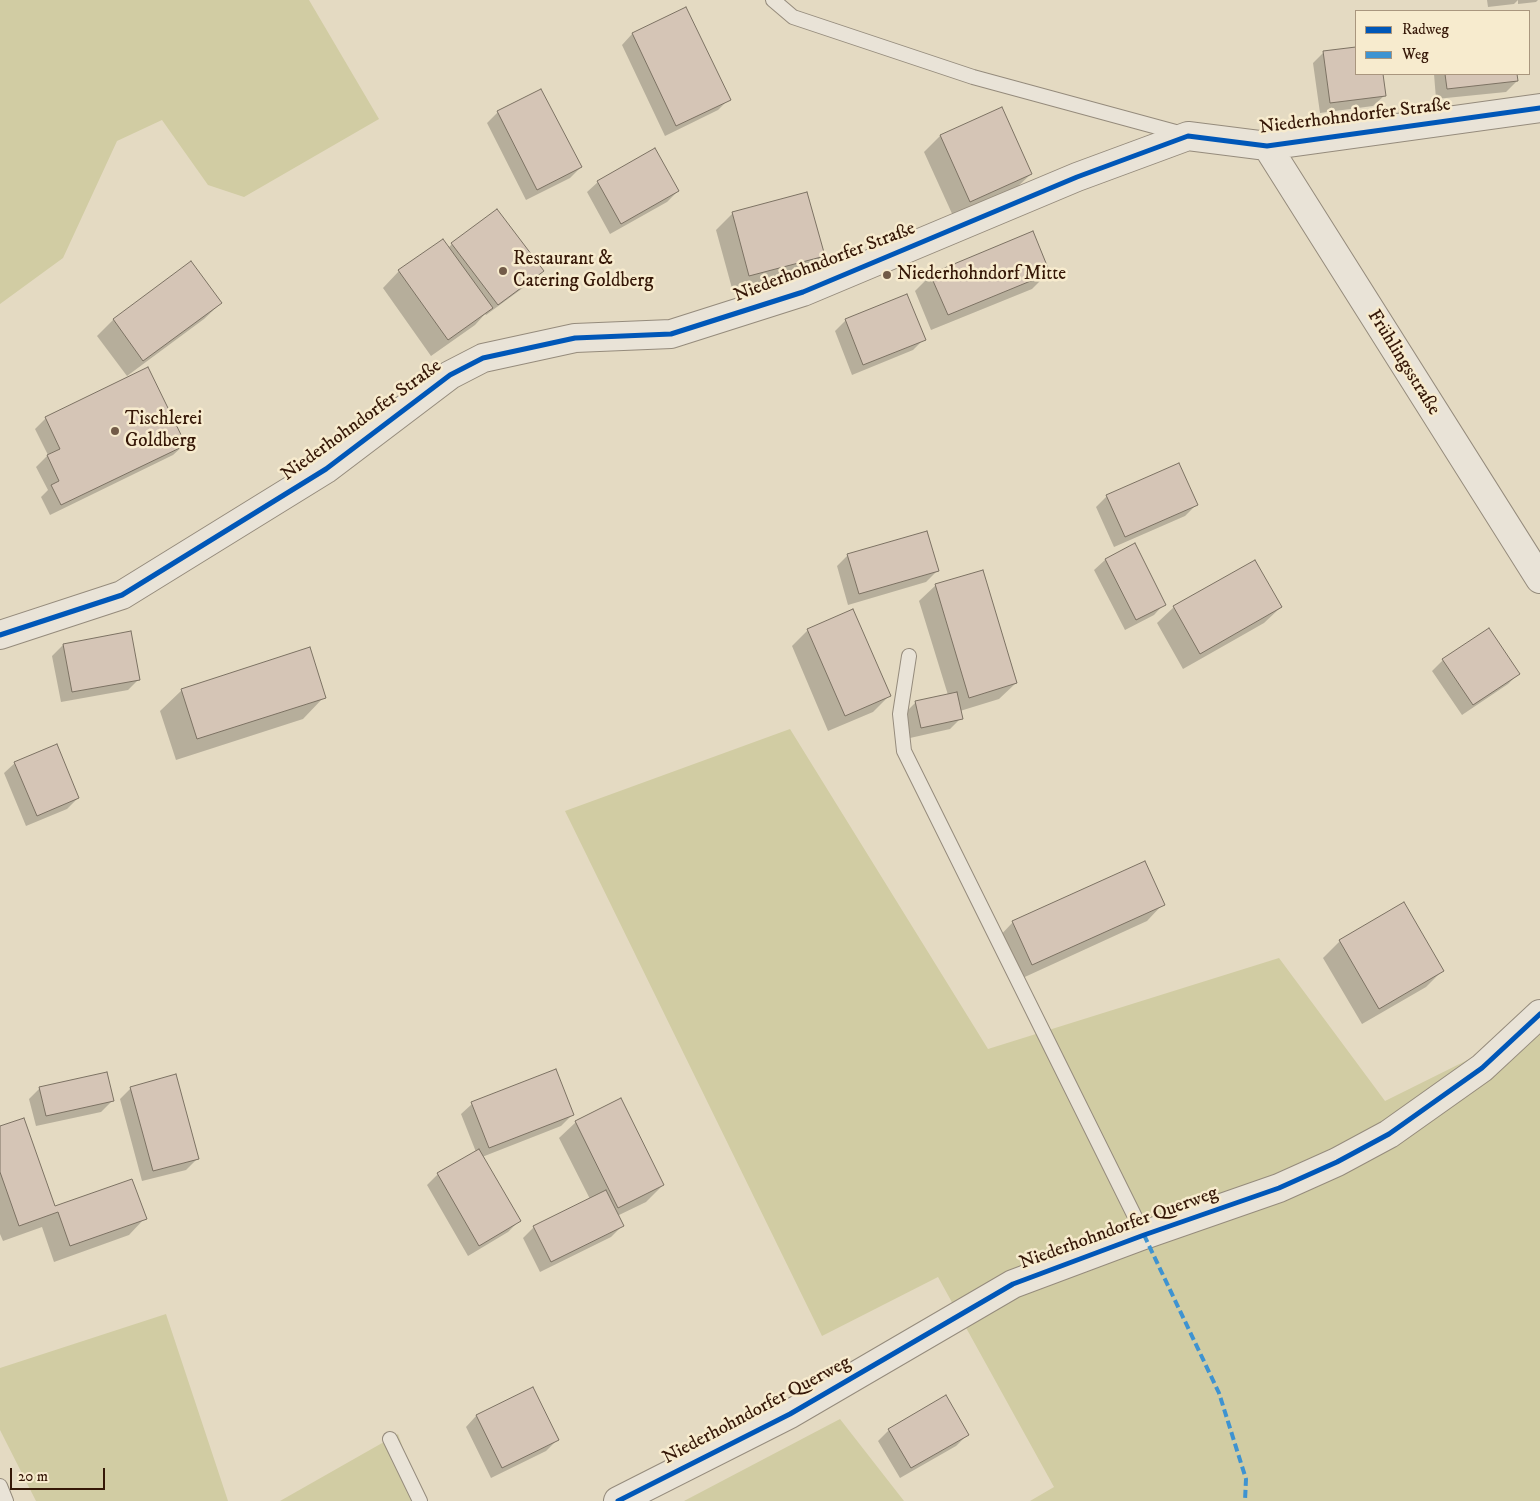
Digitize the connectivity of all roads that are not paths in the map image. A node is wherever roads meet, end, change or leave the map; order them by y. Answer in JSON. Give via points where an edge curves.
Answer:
{"nodes":[{"id":1,"x":773,"y":0,"type":"edge"},
{"id":2,"x":1540,"y":108,"type":"edge"},
{"id":3,"x":1188,"y":136,"type":"junction"},
{"id":4,"x":1267,"y":146,"type":"junction"},
{"id":5,"x":1540,"y":578,"type":"edge"},
{"id":6,"x":0,"y":634,"type":"edge"},
{"id":7,"x":909,"y":656,"type":"dead end"},
{"id":8,"x":1540,"y":1014,"type":"edge"},
{"id":9,"x":1144,"y":1235,"type":"junction"},
{"id":10,"x":390,"y":1439,"type":"dead end"},
{"id":11,"x":0,"y":1486,"type":"edge"},
{"id":12,"x":6,"y":1501,"type":"edge"},
{"id":13,"x":420,"y":1501,"type":"edge"},
{"id":14,"x":618,"y":1501,"type":"edge"}],
"edges":[{"from":1,"to":3,"type":"lane","via":[[793,17],[973,77]]},
{"from":2,"to":4,"type":"street","name":"Niederhohndorfer Straße"},
{"from":3,"to":4,"type":"street","name":"Niederhohndorfer Straße"},
{"from":3,"to":6,"type":"street","name":"Niederhohndorfer Straße","via":[[1077,177],[803,292],[671,334],[575,338],[483,358],[450,375],[326,469],[122,595]]},
{"from":4,"to":5,"type":"street","name":"Frühlingsstraße"},
{"from":7,"to":9,"type":"lane","via":[[900,714],[904,752]]},
{"from":8,"to":9,"type":"street","name":"Niederhohndorfer Querweg","via":[[1482,1068],[1389,1134],[1279,1188]]},
{"from":9,"to":14,"type":"street","name":"Niederhohndorfer Querweg","via":[[1013,1284],[790,1414]]},
{"from":10,"to":13,"type":"lane"},
{"from":11,"to":12,"type":"lane"}]}
